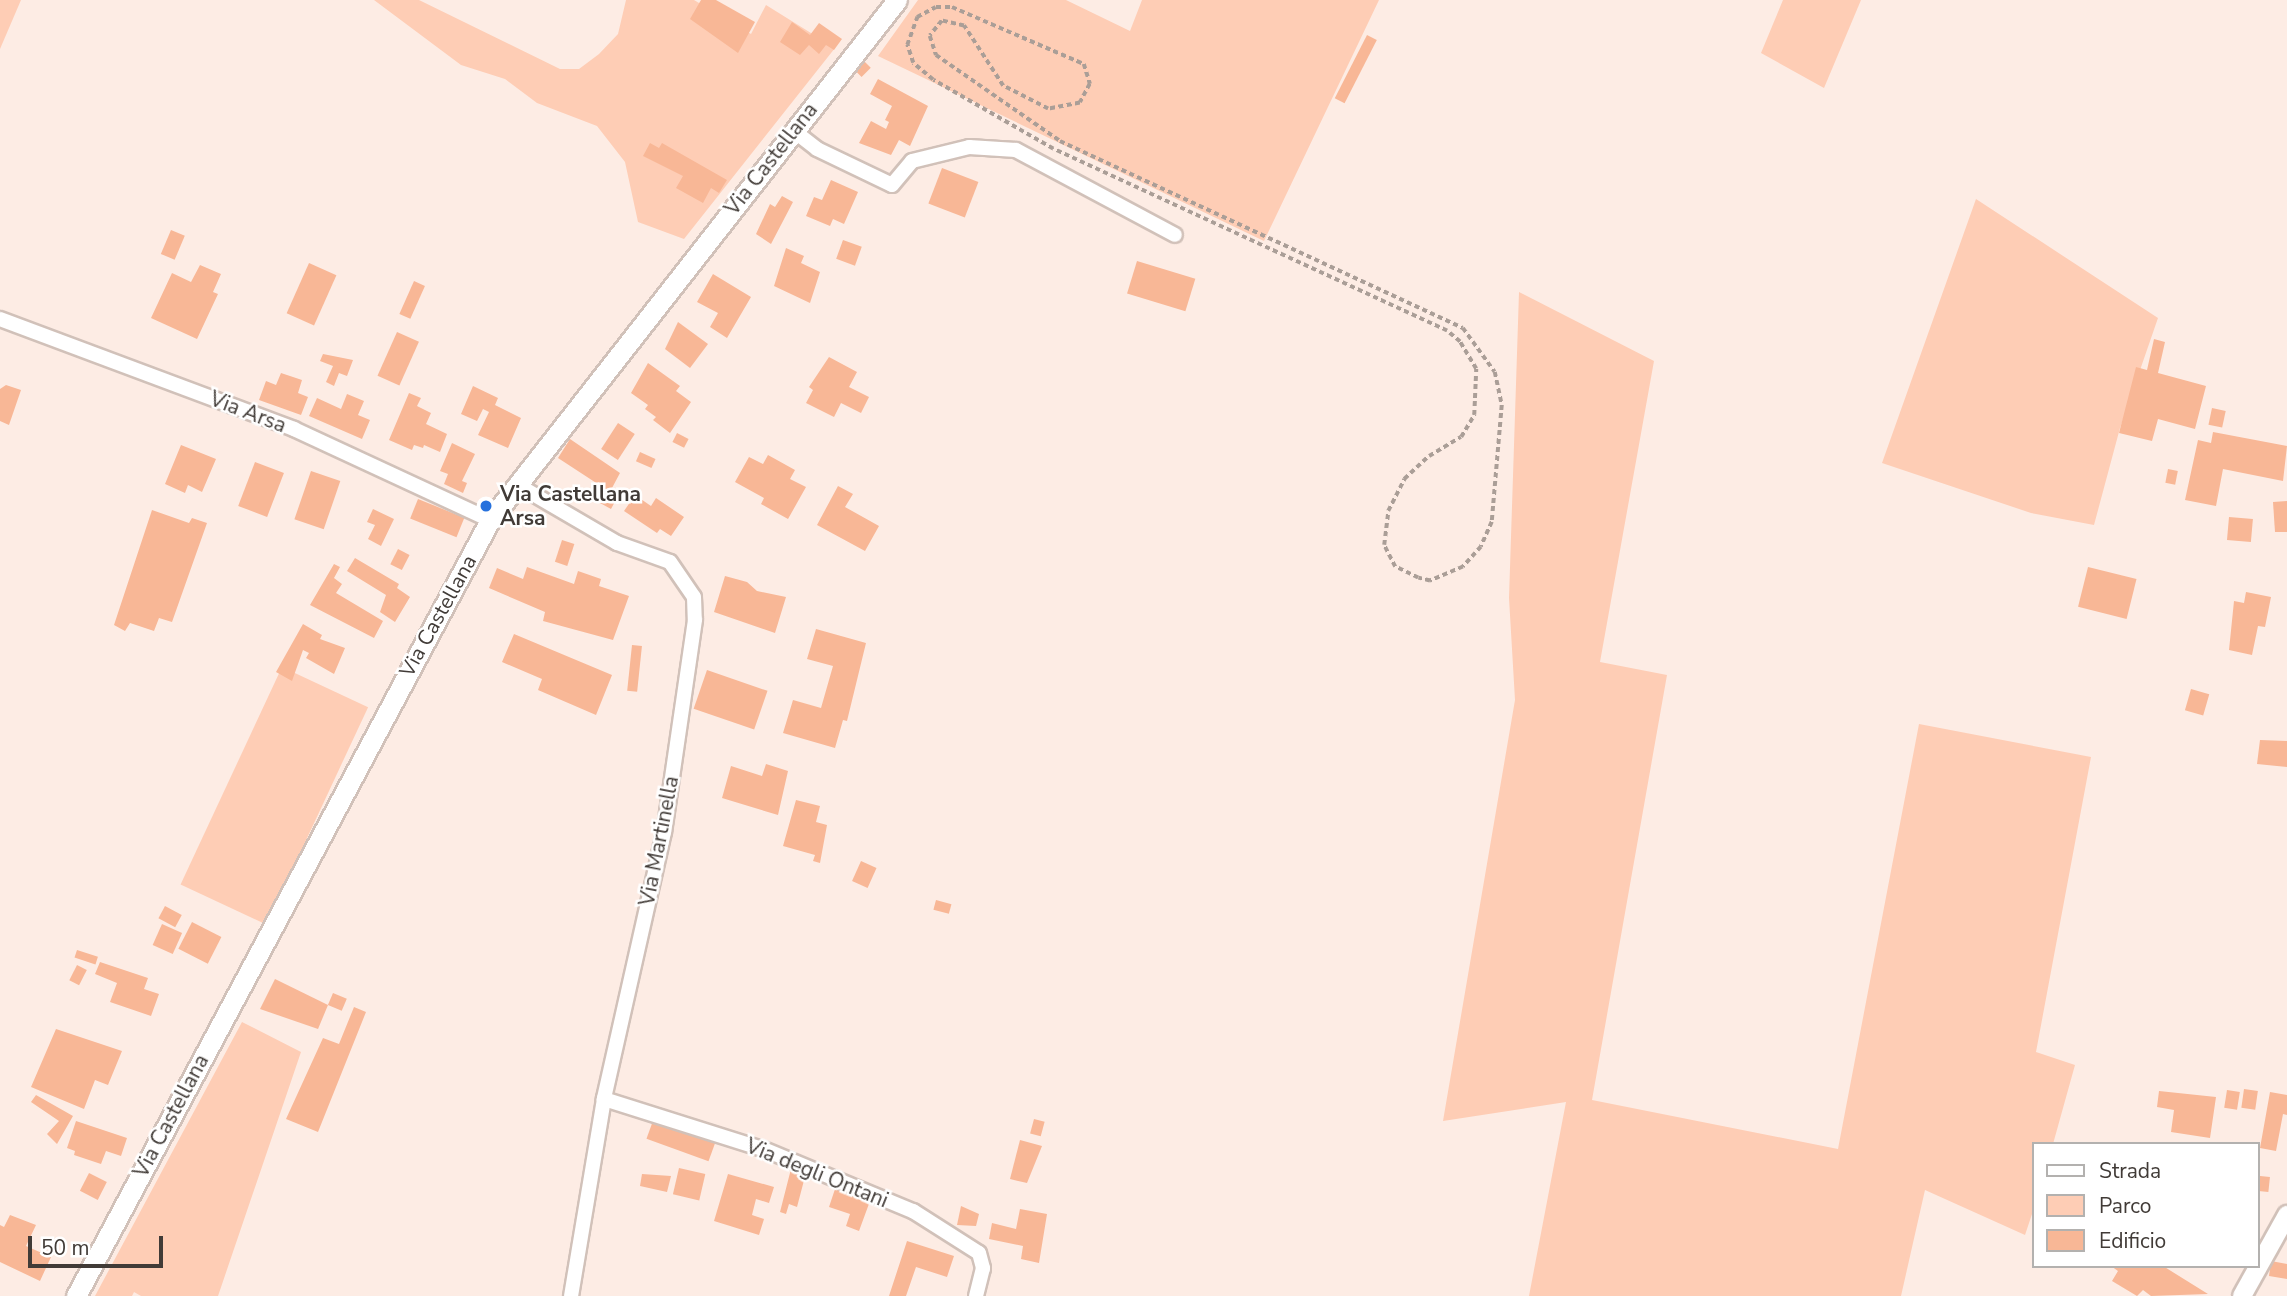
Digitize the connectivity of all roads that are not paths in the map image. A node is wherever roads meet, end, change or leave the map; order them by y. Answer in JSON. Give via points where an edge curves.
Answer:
{"nodes":[{"id":1,"x":897,"y":0,"type":"edge"},
{"id":2,"x":794,"y":131,"type":"junction"},
{"id":3,"x":1175,"y":235,"type":"dead end"},
{"id":4,"x":0,"y":319,"type":"edge"},
{"id":5,"x":516,"y":484,"type":"junction"},
{"id":6,"x":490,"y":520,"type":"junction"},
{"id":7,"x":604,"y":1099,"type":"junction"},
{"id":8,"x":2287,"y":1215,"type":"edge"},
{"id":9,"x":2259,"y":1265,"type":"edge"},
{"id":10,"x":2258,"y":1268,"type":"edge"},
{"id":11,"x":76,"y":1296,"type":"edge"},
{"id":12,"x":571,"y":1296,"type":"edge"},
{"id":13,"x":976,"y":1296,"type":"edge"},
{"id":14,"x":2242,"y":1296,"type":"edge"}],
"edges":[{"from":1,"to":2,"type":"main road","name":"Via Castellana"},
{"from":2,"to":3,"type":"street","via":[[817,149],[892,185],[912,161],[969,147],[1016,150]]},
{"from":2,"to":5,"type":"main road","name":"Via Castellana"},
{"from":4,"to":6,"type":"street","name":"Via Arsa","via":[[294,429]]},
{"from":5,"to":6,"type":"main road","name":"Via Castellana"},
{"from":5,"to":7,"type":"street","name":"Via Martinella","via":[[617,542],[670,562],[694,597],[695,620],[664,832]]},
{"from":6,"to":11,"type":"main road","name":"Via Castellana"},
{"from":7,"to":12,"type":"street","name":"Via Martinella"},
{"from":7,"to":13,"type":"street","name":"Via degli Ontani","via":[[763,1149],[913,1211],[979,1253],[983,1268]]},
{"from":8,"to":9,"type":"street"},
{"from":10,"to":14,"type":"street"}]}
